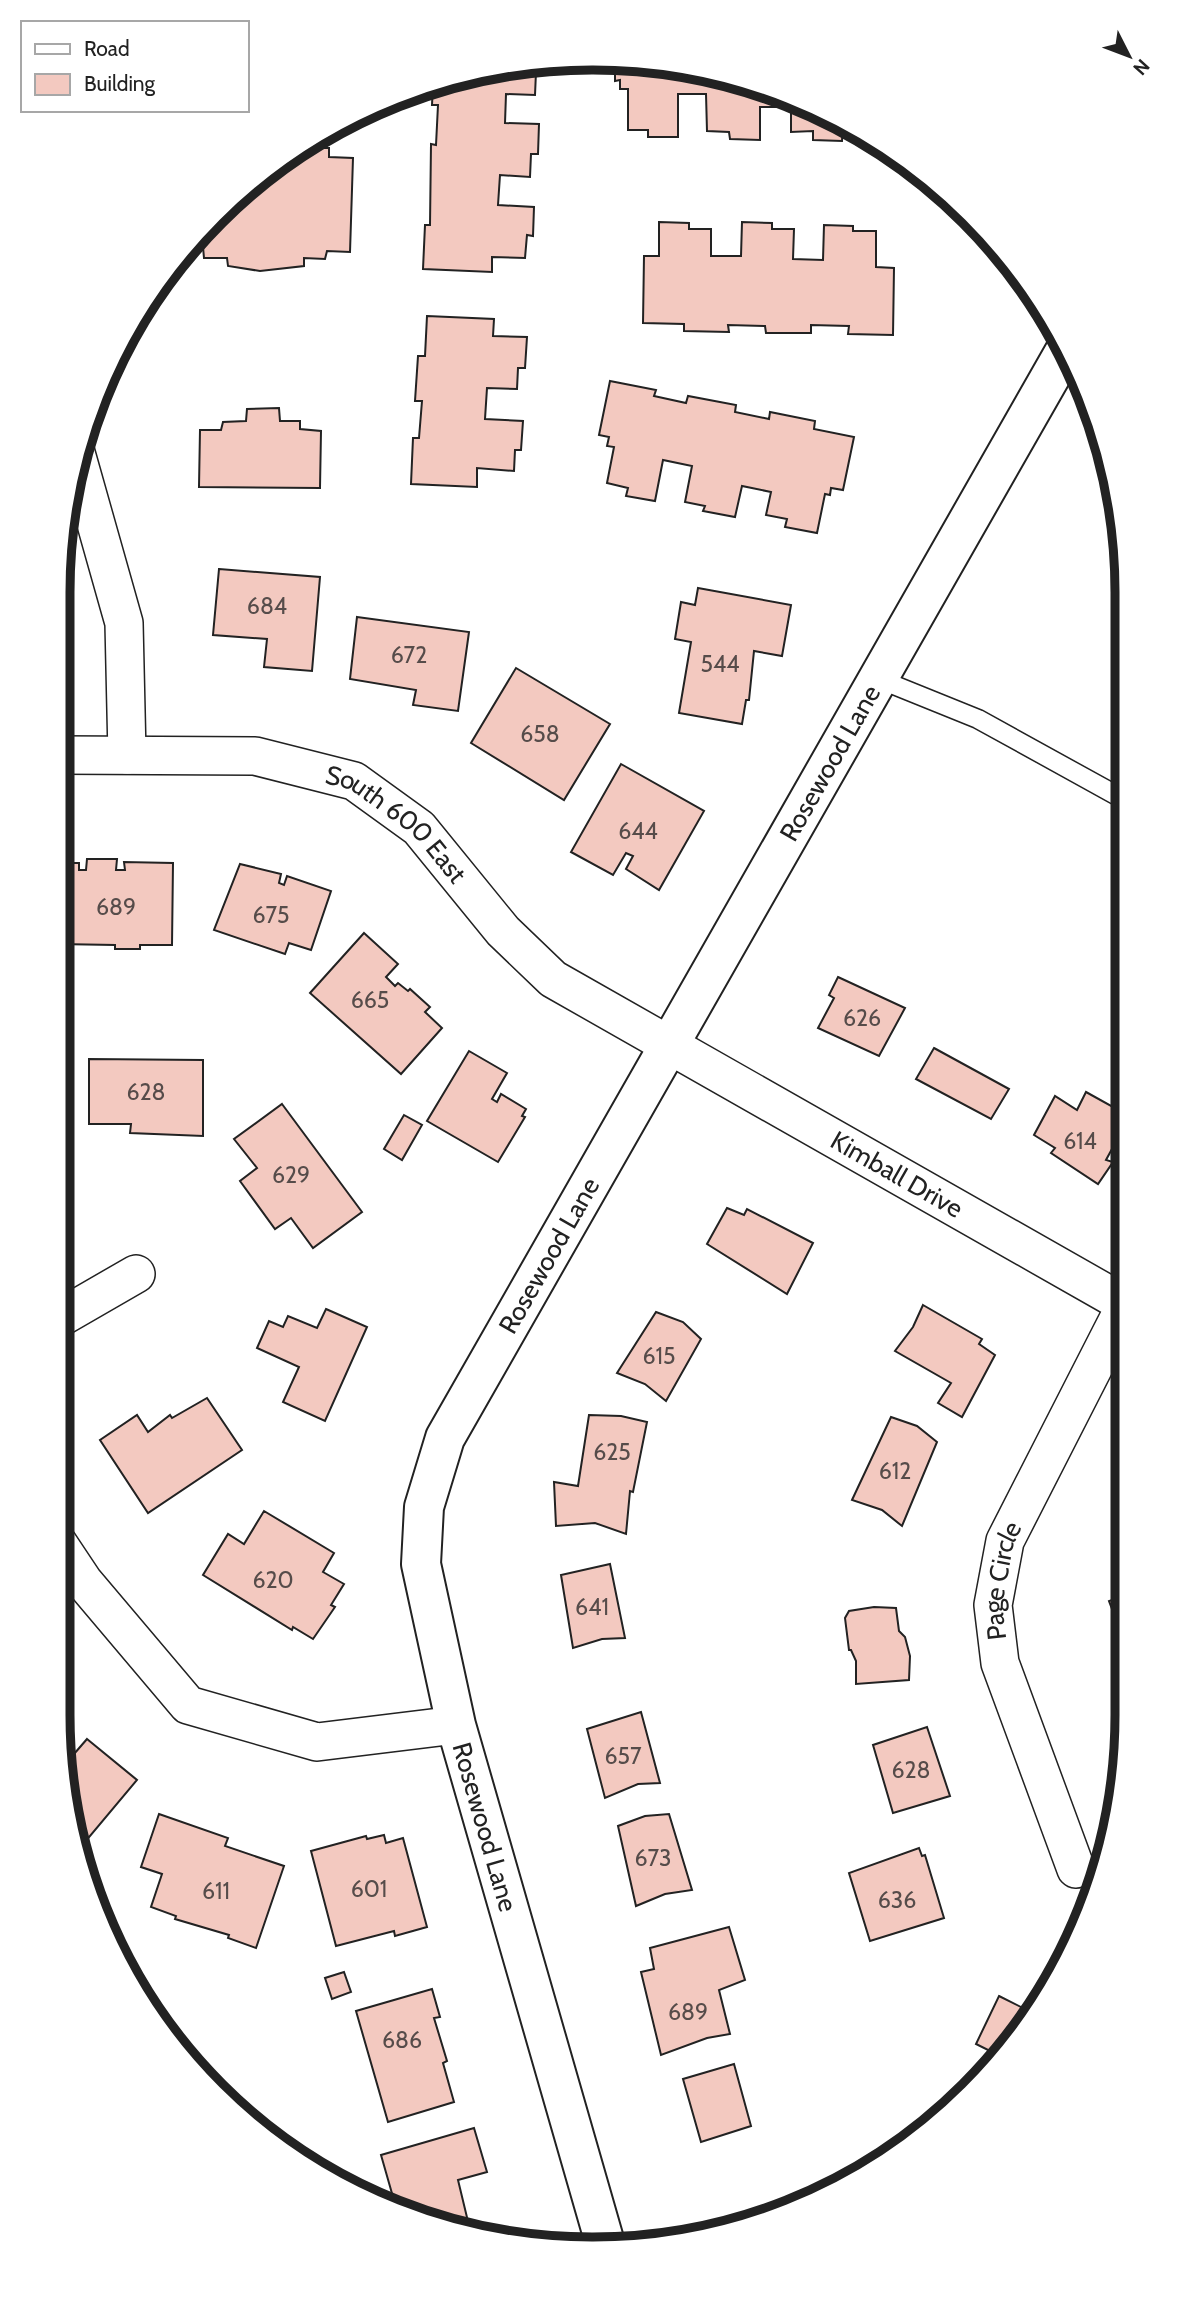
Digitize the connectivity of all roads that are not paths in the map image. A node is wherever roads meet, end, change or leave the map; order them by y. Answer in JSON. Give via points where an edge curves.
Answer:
{"nodes":[{"id":1,"x":1060,"y":359,"type":"edge"},
{"id":2,"x":83,"y":478,"type":"edge"},
{"id":3,"x":879,"y":679,"type":"junction"},
{"id":4,"x":70,"y":755,"type":"edge"},
{"id":5,"x":127,"y":755,"type":"junction"},
{"id":6,"x":1115,"y":795,"type":"edge"},
{"id":7,"x":670,"y":1045,"type":"junction"},
{"id":8,"x":136,"y":1274,"type":"dead end"},
{"id":9,"x":1115,"y":1299,"type":"edge"},
{"id":10,"x":70,"y":1312,"type":"edge"},
{"id":11,"x":1115,"y":1325,"type":"edge"},
{"id":12,"x":70,"y":1561,"type":"edge"},
{"id":13,"x":456,"y":1725,"type":"junction"},
{"id":14,"x":1076,"y":1869,"type":"dead end"},
{"id":15,"x":603,"y":2237,"type":"edge"}],
"edges":[{"from":1,"to":3,"type":"street","name":"Rosewood Lane"},
{"from":2,"to":5,"type":"street","via":[[124,622]]},
{"from":3,"to":6,"type":"lane","via":[[978,719]]},
{"from":3,"to":7,"type":"street","name":"Rosewood Lane"},
{"from":4,"to":5,"type":"street","name":"South 600 East"},
{"from":5,"to":7,"type":"street","name":"South 600 East","via":[[255,756],[354,781],[419,828],[503,931],[553,979]]},
{"from":7,"to":9,"type":"street","name":"Kimball Drive"},
{"from":7,"to":13,"type":"street","name":"Rosewood Lane","via":[[445,1438],[424,1507],[421,1564]]},
{"from":8,"to":10,"type":"street"},
{"from":11,"to":14,"type":"street","name":"Page Circle","via":[[1005,1541],[993,1605],[1000,1663]]},
{"from":12,"to":13,"type":"street","via":[[188,1705],[317,1742]]},
{"from":13,"to":15,"type":"street","name":"Rosewood Lane"}]}
